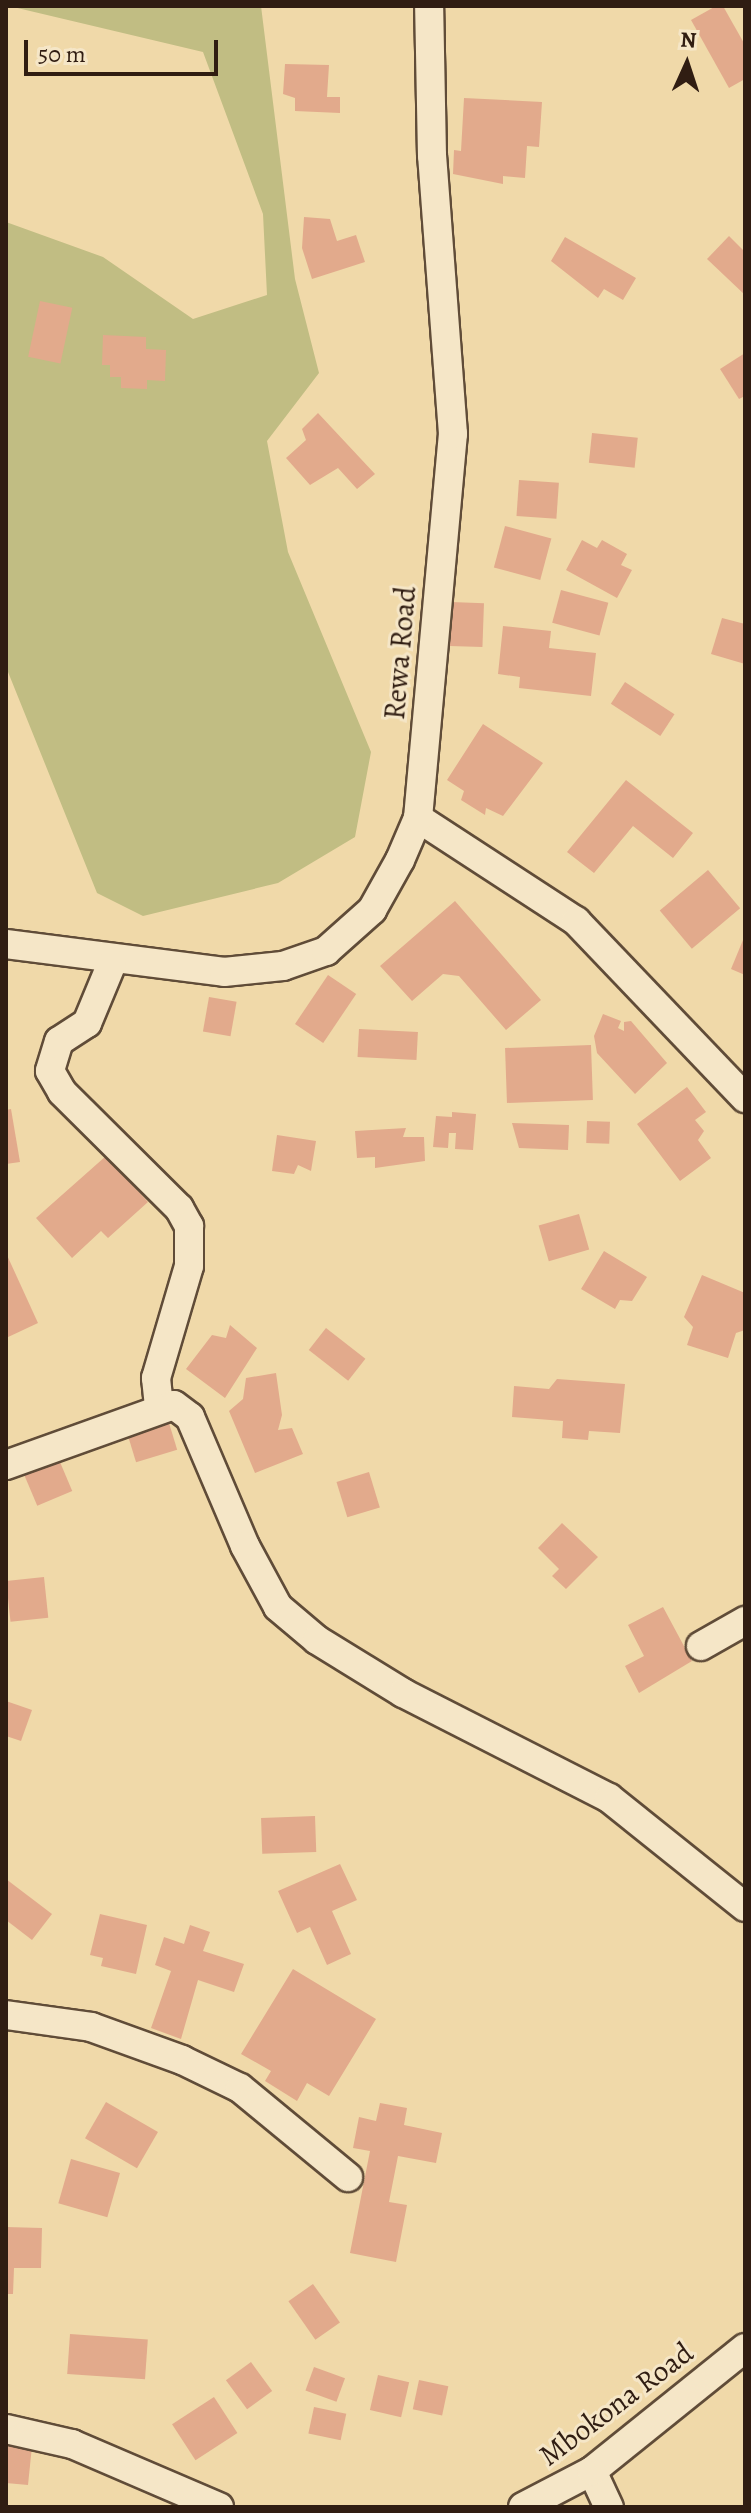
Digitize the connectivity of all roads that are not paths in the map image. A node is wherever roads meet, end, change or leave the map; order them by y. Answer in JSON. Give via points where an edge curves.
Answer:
{"nodes":[{"id":1,"x":429,"y":6,"type":"edge"},
{"id":2,"x":418,"y":818,"type":"junction"},
{"id":3,"x":6,"y":944,"type":"edge"},
{"id":4,"x":112,"y":963,"type":"junction"},
{"id":5,"x":744,"y":1092,"type":"edge"},
{"id":6,"x":159,"y":1407,"type":"junction"},
{"id":7,"x":6,"y":1465,"type":"edge"},
{"id":8,"x":745,"y":1621,"type":"edge"},
{"id":9,"x":701,"y":1646,"type":"dead end"},
{"id":10,"x":745,"y":1907,"type":"edge"},
{"id":11,"x":6,"y":2015,"type":"edge"},
{"id":12,"x":348,"y":2177,"type":"dead end"},
{"id":13,"x":745,"y":2348,"type":"edge"},
{"id":14,"x":6,"y":2429,"type":"edge"},
{"id":15,"x":592,"y":2471,"type":"junction"},
{"id":16,"x":219,"y":2507,"type":"edge"},
{"id":17,"x":523,"y":2507,"type":"edge"},
{"id":18,"x":609,"y":2507,"type":"edge"}],
"edges":[{"from":1,"to":2,"type":"street","name":"Rewa Road","via":[[432,156],[453,434]]},
{"from":2,"to":4,"type":"street","name":"Rewa Road","via":[[372,910],[326,951],[283,966],[224,972]]},
{"from":2,"to":5,"type":"street","via":[[576,921]]},
{"from":3,"to":4,"type":"street","name":"Rewa Road"},
{"from":4,"to":6,"type":"street","via":[[87,1023],[59,1041],[50,1071],[62,1092],[179,1208],[189,1226],[189,1266],[156,1378]]},
{"from":6,"to":7,"type":"street"},
{"from":6,"to":10,"type":"street","via":[[174,1405],[190,1417],[245,1546],[278,1607],[403,1693],[609,1798]]},
{"from":8,"to":9,"type":"street"},
{"from":11,"to":12,"type":"street","via":[[91,2027],[182,2060],[240,2088]]},
{"from":13,"to":15,"type":"street","name":"Mbokona Road"},
{"from":14,"to":16,"type":"street","via":[[72,2444]]},
{"from":15,"to":17,"type":"street","name":"Mbokona Road"},
{"from":15,"to":18,"type":"street"}]}
